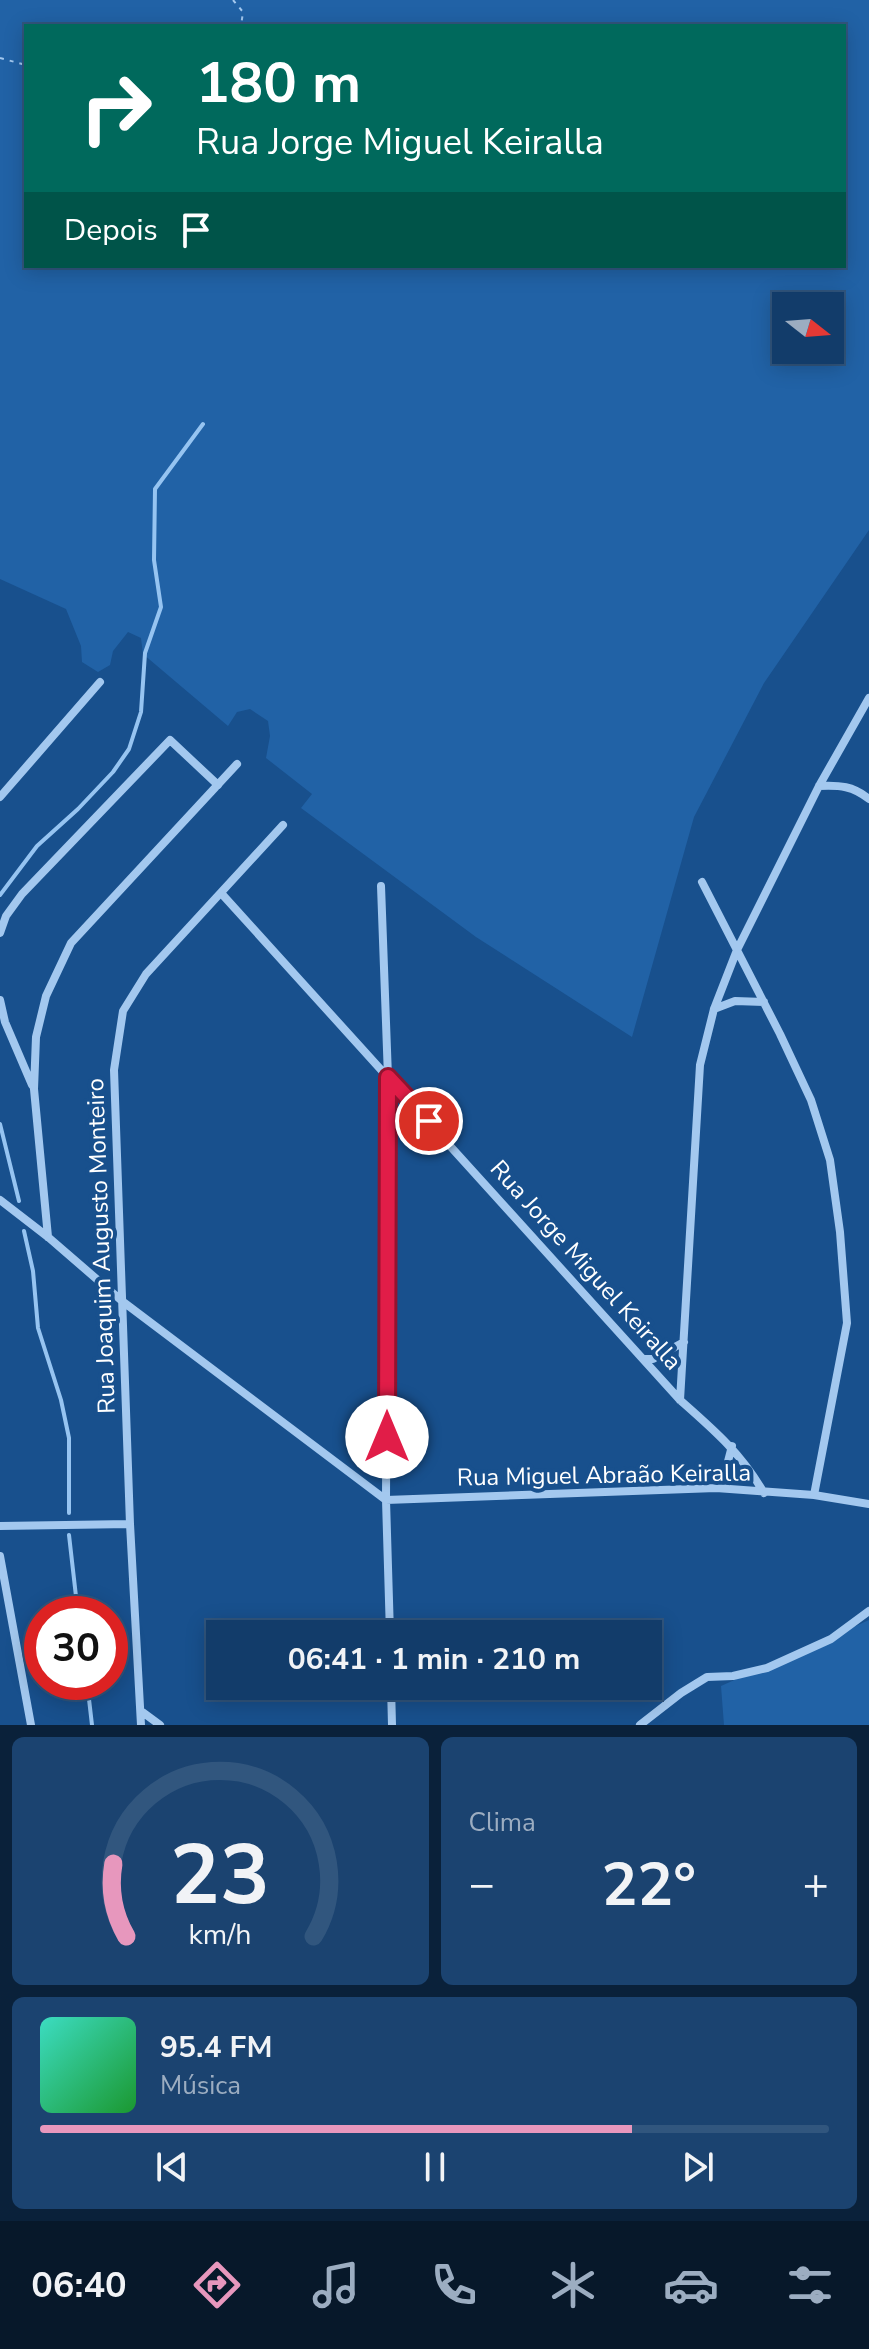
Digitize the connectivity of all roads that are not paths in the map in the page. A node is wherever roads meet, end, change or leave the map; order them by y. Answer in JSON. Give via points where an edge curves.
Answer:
{"nodes":[{"id":1,"x":100,"y":682,"type":"dead end"},
{"id":2,"x":869,"y":698,"type":"edge"},
{"id":3,"x":237,"y":764,"type":"dead end"},
{"id":4,"x":218,"y":785,"type":"junction"},
{"id":5,"x":819,"y":786,"type":"junction"},
{"id":6,"x":0,"y":797,"type":"edge"},
{"id":7,"x":869,"y":798,"type":"edge"},
{"id":8,"x":283,"y":825,"type":"dead end"},
{"id":9,"x":702,"y":882,"type":"dead end"},
{"id":10,"x":381,"y":886,"type":"dead end"},
{"id":11,"x":221,"y":893,"type":"junction"},
{"id":12,"x":0,"y":933,"type":"edge"},
{"id":13,"x":737,"y":950,"type":"junction"},
{"id":14,"x":0,"y":1000,"type":"edge"},
{"id":15,"x":764,"y":1002,"type":"junction"},
{"id":16,"x":714,"y":1009,"type":"junction"},
{"id":17,"x":388,"y":1077,"type":"junction"},
{"id":18,"x":34,"y":1089,"type":"junction"},
{"id":19,"x":0,"y":1200,"type":"edge"},
{"id":20,"x":48,"y":1237,"type":"junction"},
{"id":21,"x":122,"y":1301,"type":"junction"},
{"id":22,"x":684,"y":1342,"type":"junction"},
{"id":23,"x":644,"y":1359,"type":"junction"},
{"id":24,"x":680,"y":1400,"type":"junction"},
{"id":25,"x":732,"y":1446,"type":"junction"},
{"id":26,"x":716,"y":1488,"type":"junction"},
{"id":27,"x":764,"y":1493,"type":"junction"},
{"id":28,"x":814,"y":1495,"type":"junction"},
{"id":29,"x":386,"y":1500,"type":"junction"},
{"id":30,"x":869,"y":1504,"type":"edge"},
{"id":31,"x":130,"y":1524,"type":"junction"},
{"id":32,"x":0,"y":1526,"type":"edge"},
{"id":33,"x":0,"y":1556,"type":"edge"},
{"id":34,"x":869,"y":1611,"type":"edge"},
{"id":35,"x":390,"y":1620,"type":"edge"},
{"id":36,"x":391,"y":1700,"type":"edge"},
{"id":37,"x":141,"y":1711,"type":"junction"},
{"id":38,"x":31,"y":1725,"type":"edge"},
{"id":39,"x":141,"y":1725,"type":"edge"},
{"id":40,"x":160,"y":1725,"type":"edge"},
{"id":41,"x":392,"y":1725,"type":"edge"},
{"id":42,"x":640,"y":1725,"type":"edge"}],
"edges":[{"from":1,"to":6,"type":"street"},
{"from":2,"to":5,"type":"street"},
{"from":3,"to":4,"type":"street"},
{"from":4,"to":12,"type":"street","via":[[170,740],[22,894]]},
{"from":4,"to":18,"type":"street","via":[[71,943],[46,996],[36,1037]]},
{"from":5,"to":7,"type":"street","via":[[856,789]]},
{"from":5,"to":13,"type":"street"},
{"from":8,"to":11,"type":"street","name":"Rua Joaquim Augusto Monteiro"},
{"from":9,"to":13,"type":"street"},
{"from":10,"to":17,"type":"street"},
{"from":11,"to":17,"type":"street","name":"Rua Jorge Miguel Keiralla"},
{"from":11,"to":21,"type":"street","name":"Rua Joaquim Augusto Monteiro","via":[[146,974],[123,1011],[114,1070]]},
{"from":13,"to":15,"type":"street"},
{"from":13,"to":16,"type":"street"},
{"from":14,"to":18,"type":"street"},
{"from":15,"to":16,"type":"street","via":[[735,1001]]},
{"from":15,"to":28,"type":"street","via":[[811,1100],[830,1160],[840,1232],[847,1323]]},
{"from":16,"to":22,"type":"street","via":[[700,1065]]},
{"from":17,"to":23,"type":"street","name":"Rua Jorge Miguel Keiralla"},
{"from":17,"to":29,"type":"street"},
{"from":18,"to":20,"type":"street"},
{"from":19,"to":20,"type":"street"},
{"from":20,"to":21,"type":"street"},
{"from":21,"to":29,"type":"street"},
{"from":21,"to":31,"type":"street","name":"Rua Joaquim Augusto Monteiro"},
{"from":22,"to":23,"type":"street"},
{"from":22,"to":24,"type":"street"},
{"from":23,"to":24,"type":"street","name":"Rua Jorge Miguel Keiralla"},
{"from":24,"to":25,"type":"street","name":"Rua Jorge Miguel Keiralla"},
{"from":25,"to":26,"type":"street"},
{"from":25,"to":27,"type":"street","name":"Rua Jorge Miguel Keiralla"},
{"from":26,"to":27,"type":"street","name":"Rua Miguel Abraão Keiralla"},
{"from":26,"to":29,"type":"street","name":"Rua Miguel Abraão Keiralla"},
{"from":27,"to":28,"type":"street","name":"Rua Miguel Abraão Keiralla"},
{"from":28,"to":30,"type":"street","name":"Rua Miguel Abraão Keiralla"},
{"from":29,"to":35,"type":"street"},
{"from":31,"to":32,"type":"street"},
{"from":31,"to":37,"type":"street","name":"Rua Joaquim Augusto Monteiro"},
{"from":33,"to":38,"type":"street"},
{"from":34,"to":42,"type":"street","via":[[831,1639],[767,1668],[707,1677]]},
{"from":36,"to":41,"type":"street"},
{"from":37,"to":39,"type":"street","name":"Rua Joaquim Augusto Monteiro"},
{"from":37,"to":40,"type":"street"}]}
